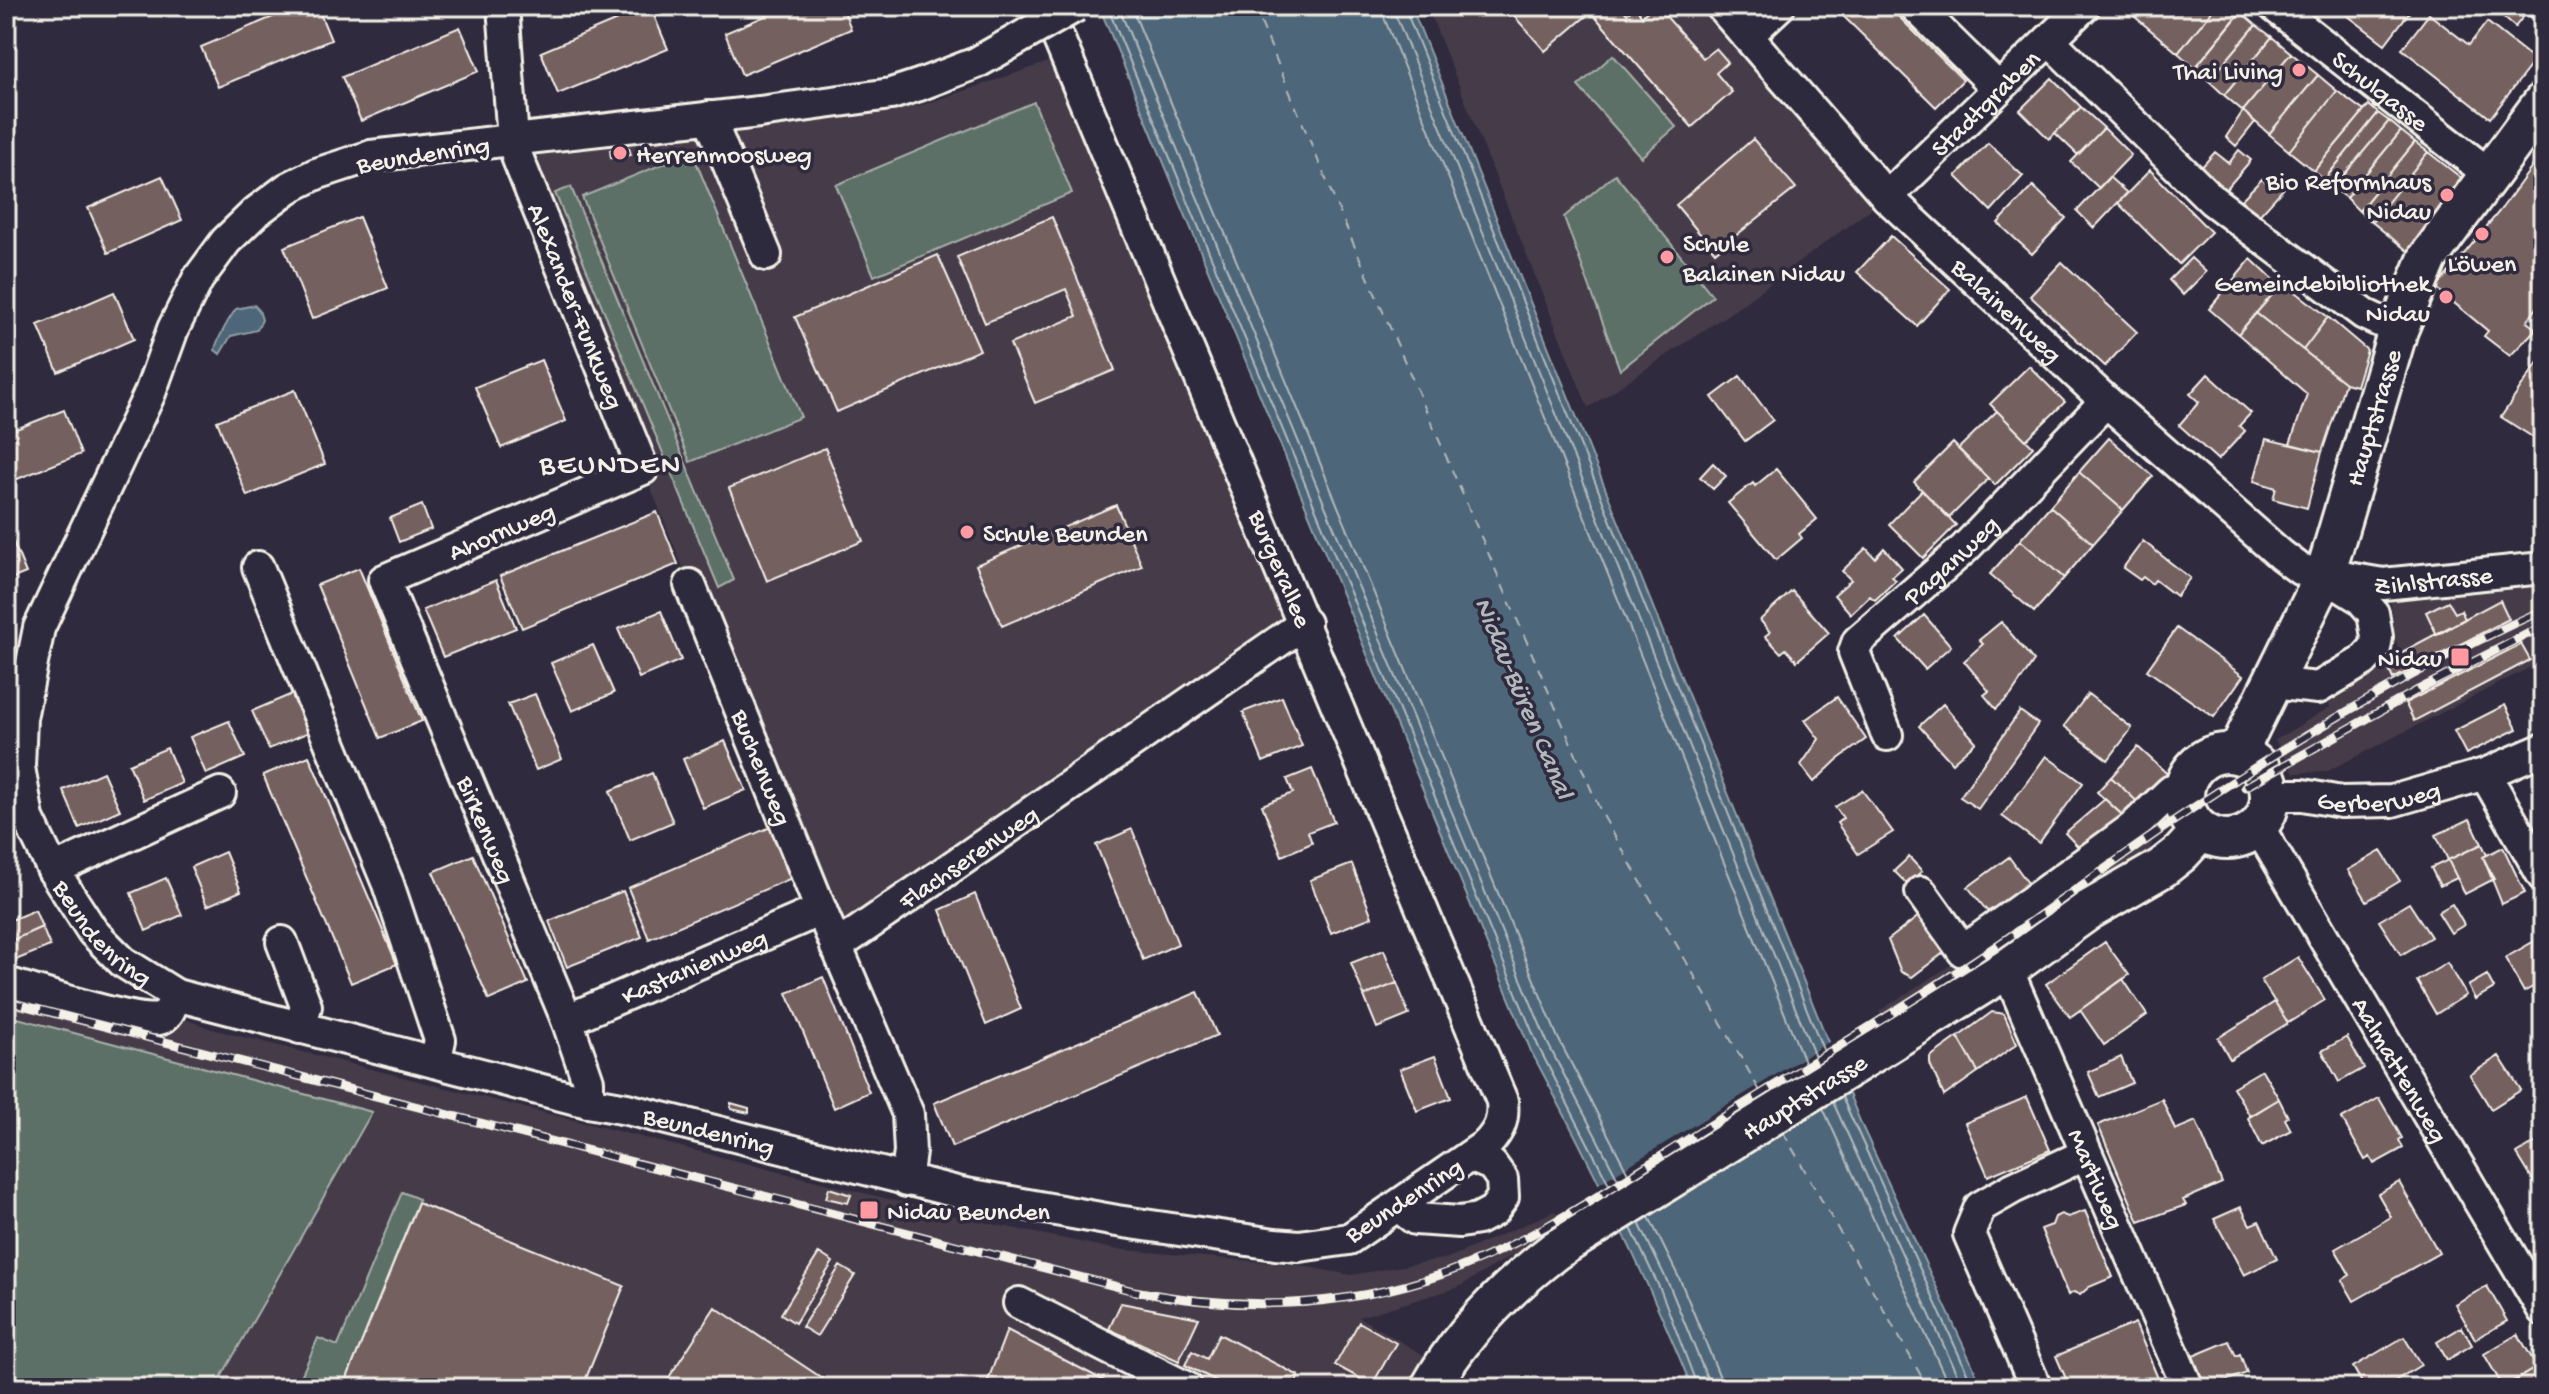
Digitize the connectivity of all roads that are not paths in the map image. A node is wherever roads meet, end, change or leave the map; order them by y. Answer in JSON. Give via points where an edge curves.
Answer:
{"nodes":[{"id":1,"x":503,"y":6,"type":"edge"},
{"id":2,"x":1045,"y":6,"type":"edge"},
{"id":3,"x":1076,"y":6,"type":"edge"},
{"id":4,"x":1721,"y":6,"type":"edge"},
{"id":5,"x":1779,"y":6,"type":"edge"},
{"id":6,"x":1915,"y":6,"type":"edge"},
{"id":7,"x":2084,"y":6,"type":"edge"},
{"id":8,"x":2274,"y":6,"type":"edge"},
{"id":9,"x":1747,"y":36,"type":"junction"},
{"id":10,"x":2049,"y":40,"type":"junction"},
{"id":11,"x":1998,"y":88,"type":"junction"},
{"id":12,"x":2543,"y":102,"type":"edge"},
{"id":13,"x":709,"y":117,"type":"junction"},
{"id":14,"x":513,"y":140,"type":"junction"},
{"id":15,"x":2489,"y":174,"type":"junction"},
{"id":16,"x":1887,"y":197,"type":"junction"},
{"id":17,"x":766,"y":255,"type":"dead end"},
{"id":18,"x":2398,"y":330,"type":"junction"},
{"id":19,"x":2106,"y":401,"type":"junction"},
{"id":20,"x":643,"y":469,"type":"joint"},
{"id":21,"x":258,"y":567,"type":"dead end"},
{"id":22,"x":2543,"y":568,"type":"edge"},
{"id":23,"x":402,"y":571,"type":"joint"},
{"id":24,"x":2325,"y":575,"type":"junction"},
{"id":25,"x":690,"y":585,"type":"dead end"},
{"id":26,"x":1305,"y":623,"type":"junction"},
{"id":27,"x":2271,"y":683,"type":"junction"},
{"id":28,"x":1887,"y":735,"type":"dead end"},
{"id":29,"x":2543,"y":749,"type":"edge"},
{"id":30,"x":2237,"y":754,"type":"junction"},
{"id":31,"x":2485,"y":774,"type":"junction"},
{"id":32,"x":2183,"y":789,"type":"junction"},
{"id":33,"x":220,"y":793,"type":"dead end"},
{"id":34,"x":2264,"y":810,"type":"junction"},
{"id":35,"x":17,"y":822,"type":"edge"},
{"id":36,"x":2201,"y":831,"type":"junction"},
{"id":37,"x":53,"y":870,"type":"junction"},
{"id":38,"x":2543,"y":876,"type":"edge"},
{"id":39,"x":1921,"y":892,"type":"dead end"},
{"id":40,"x":821,"y":910,"type":"junction"},
{"id":41,"x":282,"y":942,"type":"dead end"},
{"id":42,"x":836,"y":947,"type":"junction"},
{"id":43,"x":2007,"y":969,"type":"junction"},
{"id":44,"x":6,"y":983,"type":"edge"},
{"id":45,"x":176,"y":995,"type":"junction"},
{"id":46,"x":567,"y":1020,"type":"junction"},
{"id":47,"x":300,"y":1028,"type":"junction"},
{"id":48,"x":435,"y":1062,"type":"junction"},
{"id":49,"x":588,"y":1102,"type":"junction"},
{"id":50,"x":1498,"y":1132,"type":"joint"},
{"id":51,"x":2086,"y":1154,"type":"junction"},
{"id":52,"x":1470,"y":1156,"type":"junction"},
{"id":53,"x":906,"y":1181,"type":"junction"},
{"id":54,"x":1398,"y":1206,"type":"junction"},
{"id":55,"x":1019,"y":1303,"type":"dead end"},
{"id":56,"x":2543,"y":1310,"type":"edge"},
{"id":57,"x":1187,"y":1388,"type":"edge"},
{"id":58,"x":1430,"y":1388,"type":"edge"},
{"id":59,"x":2036,"y":1388,"type":"edge"},
{"id":60,"x":2188,"y":1388,"type":"edge"}],
"edges":[{"from":1,"to":14,"type":"street"},
{"from":2,"to":26,"type":"street","name":"Burgerallee"},
{"from":3,"to":13,"type":"street","name":"Beundenring","bridge":true,"via":[[976,63],[919,85],[864,98]]},
{"from":4,"to":9,"type":"street","name":"Balainenweg"},
{"from":5,"to":9,"type":"street"},
{"from":6,"to":11,"type":"street"},
{"from":7,"to":10,"type":"street","name":"Stadtgraben"},
{"from":8,"to":15,"type":"street","name":"Schulgasse"},
{"from":9,"to":16,"type":"street","name":"Balainenweg"},
{"from":10,"to":11,"type":"street","name":"Stadtgraben"},
{"from":10,"to":18,"type":"street","via":[[2212,200],[2364,314]]},
{"from":11,"to":16,"type":"street","name":"Stadtgraben"},
{"from":12,"to":15,"type":"main road","name":"Hauptstrasse"},
{"from":13,"to":14,"type":"street","name":"Beundenring"},
{"from":13,"to":17,"type":"street"},
{"from":14,"to":20,"type":"street","name":"Alexander-Funkweg"},
{"from":14,"to":35,"type":"street","name":"Beundenring","via":[[371,156],[316,174],[256,212],[198,279],[39,628],[21,718]]},
{"from":15,"to":18,"type":"main road","name":"Hauptstrasse","via":[[2428,258]]},
{"from":16,"to":19,"type":"street","name":"Balainenweg"},
{"from":18,"to":24,"type":"main road","name":"Hauptstrasse"},
{"from":19,"to":24,"type":"street","name":"Balainenweg","via":[[2234,525],[2301,570]]},
{"from":19,"to":28,"type":"street","name":"Paganweg","via":[[1965,548],[1858,641],[1854,652]]},
{"from":20,"to":23,"type":"street","name":"Ahornweg"},
{"from":21,"to":48,"type":"street","via":[[388,884],[440,1040]]},
{"from":22,"to":24,"type":"street","name":"Zihlstrasse","via":[[2383,584]]},
{"from":23,"to":46,"type":"street","name":"Birkenweg","via":[[384,580]]},
{"from":24,"to":27,"type":"main road","name":"Hauptstrasse"},
{"from":24,"to":27,"type":"street","via":[[2373,613],[2375,648],[2318,688]]},
{"from":25,"to":40,"type":"street","name":"Buchenweg"},
{"from":26,"to":42,"type":"street","name":"Flachserenweg"},
{"from":26,"to":50,"type":"street","name":"Burgerallee","via":[[1499,1092],[1504,1116]]},
{"from":27,"to":30,"type":"main road","name":"Hauptstrasse"},
{"from":29,"to":31,"type":"street","name":"Gerberweg"},
{"from":30,"to":32,"type":"main road","via":[[2209,756],[2188,775]]},
{"from":30,"to":34,"type":"main road","via":[[2265,776]]},
{"from":31,"to":34,"type":"street","name":"Gerberweg","via":[[2392,801],[2341,802],[2303,795]]},
{"from":31,"to":38,"type":"street"},
{"from":32,"to":36,"type":"main road","via":[[2186,812]]},
{"from":32,"to":39,"type":"street","via":[[2171,791],[2131,829],[1963,951]]},
{"from":33,"to":37,"type":"street"},
{"from":34,"to":36,"type":"main road","via":[[2237,839]]},
{"from":34,"to":56,"type":"street","name":"Aalmattenweg"},
{"from":35,"to":37,"type":"street","name":"Beundenring"},
{"from":36,"to":43,"type":"main road","name":"Hauptstrasse","via":[[2162,868],[2089,910]]},
{"from":37,"to":45,"type":"street","name":"Beundenring","via":[[103,942],[123,962]]},
{"from":40,"to":42,"type":"street","name":"Buchenweg"},
{"from":40,"to":46,"type":"street","name":"Kastanienweg"},
{"from":41,"to":47,"type":"street","via":[[306,1006]]},
{"from":42,"to":53,"type":"street","via":[[908,1114]]},
{"from":43,"to":51,"type":"street","name":"Martiweg"},
{"from":43,"to":58,"type":"main road","name":"Hauptstrasse","via":[[1539,1262],[1479,1319]]},
{"from":44,"to":45,"type":"street","via":[[137,1019],[161,1019]]},
{"from":45,"to":47,"type":"street","name":"Beundenring"},
{"from":46,"to":49,"type":"street","name":"Birkenweg","via":[[588,1081]]},
{"from":47,"to":48,"type":"street","name":"Beundenring"},
{"from":48,"to":49,"type":"street","name":"Beundenring"},
{"from":49,"to":53,"type":"street","name":"Beundenring"},
{"from":50,"to":52,"type":"street","name":"Beundenring"},
{"from":51,"to":59,"type":"street","via":[[1980,1207],[1969,1234]]},
{"from":51,"to":60,"type":"street","name":"Martiweg"},
{"from":52,"to":54,"type":"street","name":"Beundenring"},
{"from":52,"to":54,"type":"street","via":[[1492,1165],[1502,1179],[1503,1197],[1493,1211],[1460,1222],[1415,1219]]},
{"from":53,"to":54,"type":"street","name":"Beundenring","via":[[1117,1221],[1299,1246],[1349,1239]]},
{"from":55,"to":57,"type":"street"}]}
